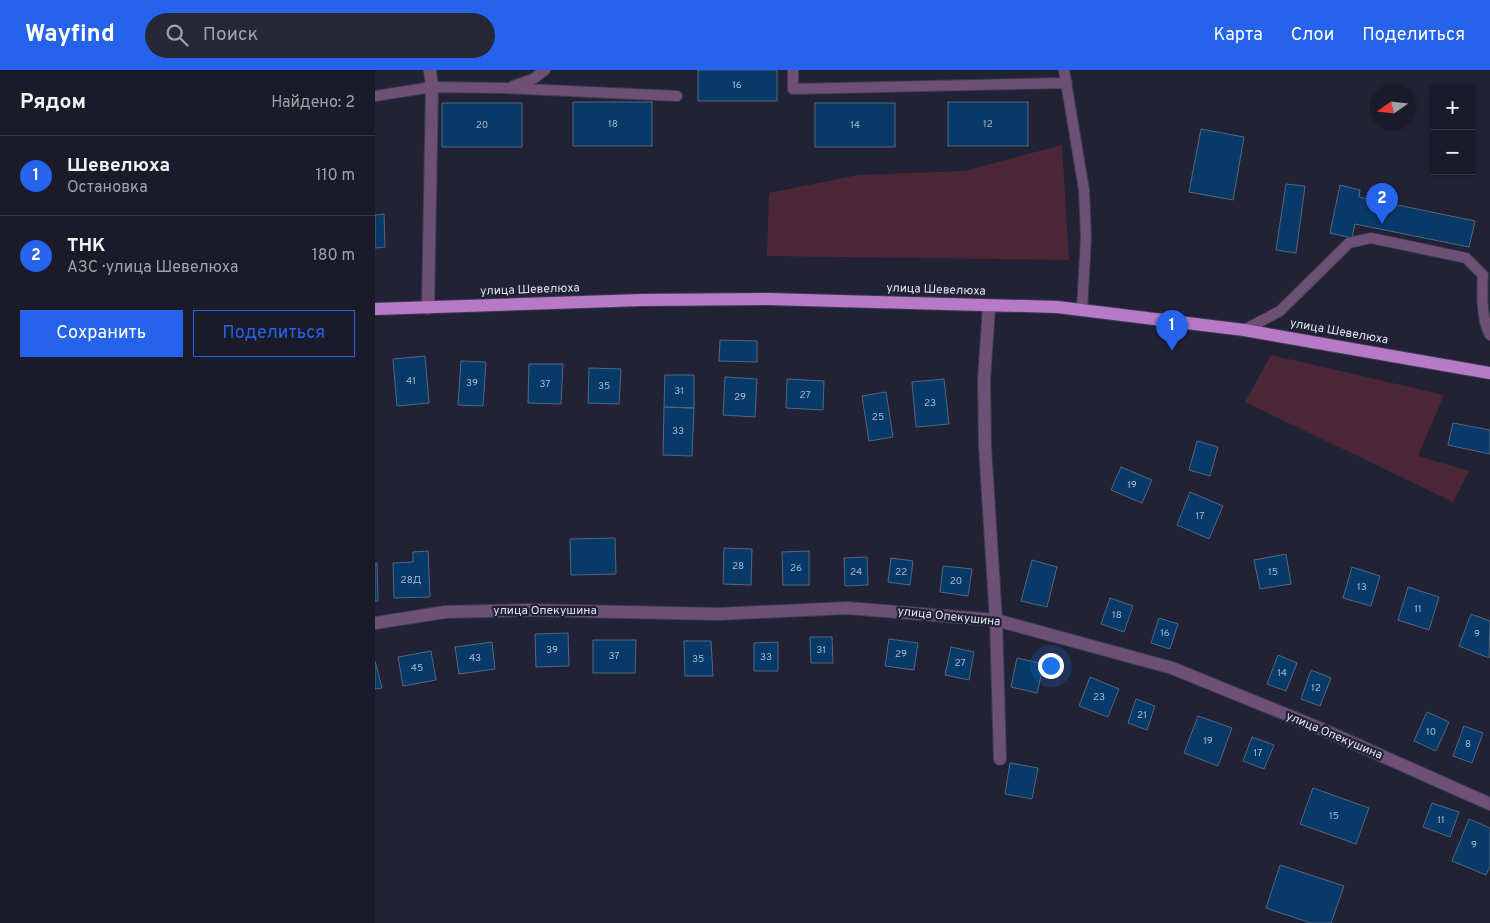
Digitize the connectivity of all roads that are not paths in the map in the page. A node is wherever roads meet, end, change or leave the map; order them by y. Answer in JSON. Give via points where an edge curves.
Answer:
{"nodes":[{"id":1,"x":430,"y":70,"type":"edge"},
{"id":2,"x":545,"y":70,"type":"edge"},
{"id":3,"x":793,"y":70,"type":"edge"},
{"id":4,"x":1064,"y":70,"type":"edge"},
{"id":5,"x":1067,"y":82,"type":"junction"},
{"id":6,"x":432,"y":87,"type":"junction"},
{"id":7,"x":503,"y":88,"type":"junction"},
{"id":8,"x":375,"y":96,"type":"edge"},
{"id":9,"x":677,"y":96,"type":"dead end"},
{"id":10,"x":989,"y":307,"type":"junction"},
{"id":11,"x":428,"y":308,"type":"junction"},
{"id":12,"x":375,"y":309,"type":"edge"},
{"id":13,"x":1082,"y":310,"type":"junction"},
{"id":14,"x":1244,"y":330,"type":"junction"},
{"id":15,"x":1490,"y":336,"type":"edge"},
{"id":16,"x":1490,"y":373,"type":"edge"},
{"id":17,"x":996,"y":620,"type":"junction"},
{"id":18,"x":375,"y":624,"type":"edge"},
{"id":19,"x":1000,"y":759,"type":"dead end"},
{"id":20,"x":1490,"y":804,"type":"edge"}],
"edges":[{"from":1,"to":6,"type":"street"},
{"from":2,"to":7,"type":"lane","via":[[525,82]]},
{"from":3,"to":5,"type":"lane","via":[[793,89]]},
{"from":4,"to":5,"type":"lane"},
{"from":5,"to":13,"type":"lane","via":[[1084,190]]},
{"from":6,"to":7,"type":"lane"},
{"from":6,"to":8,"type":"lane"},
{"from":6,"to":11,"type":"street"},
{"from":7,"to":9,"type":"lane"},
{"from":10,"to":11,"type":"main road","name":"улица Шевелюха","via":[[760,299]]},
{"from":10,"to":13,"type":"main road","name":"улица Шевелюха"},
{"from":10,"to":17,"type":"street","via":[[984,380],[985,448]]},
{"from":11,"to":12,"type":"main road","name":"улица Шевелюха"},
{"from":13,"to":14,"type":"main road","name":"улица Шевелюха"},
{"from":14,"to":15,"type":"lane","via":[[1280,311],[1349,243],[1371,238],[1466,258],[1483,275],[1482,298]]},
{"from":14,"to":16,"type":"main road","name":"улица Шевелюха"},
{"from":17,"to":18,"type":"street","name":"улица Опекушина","via":[[847,608],[718,614],[528,610],[445,612]]},
{"from":17,"to":19,"type":"street"},
{"from":17,"to":20,"type":"street","name":"улица Опекушина","via":[[1172,668],[1317,727]]}]}
